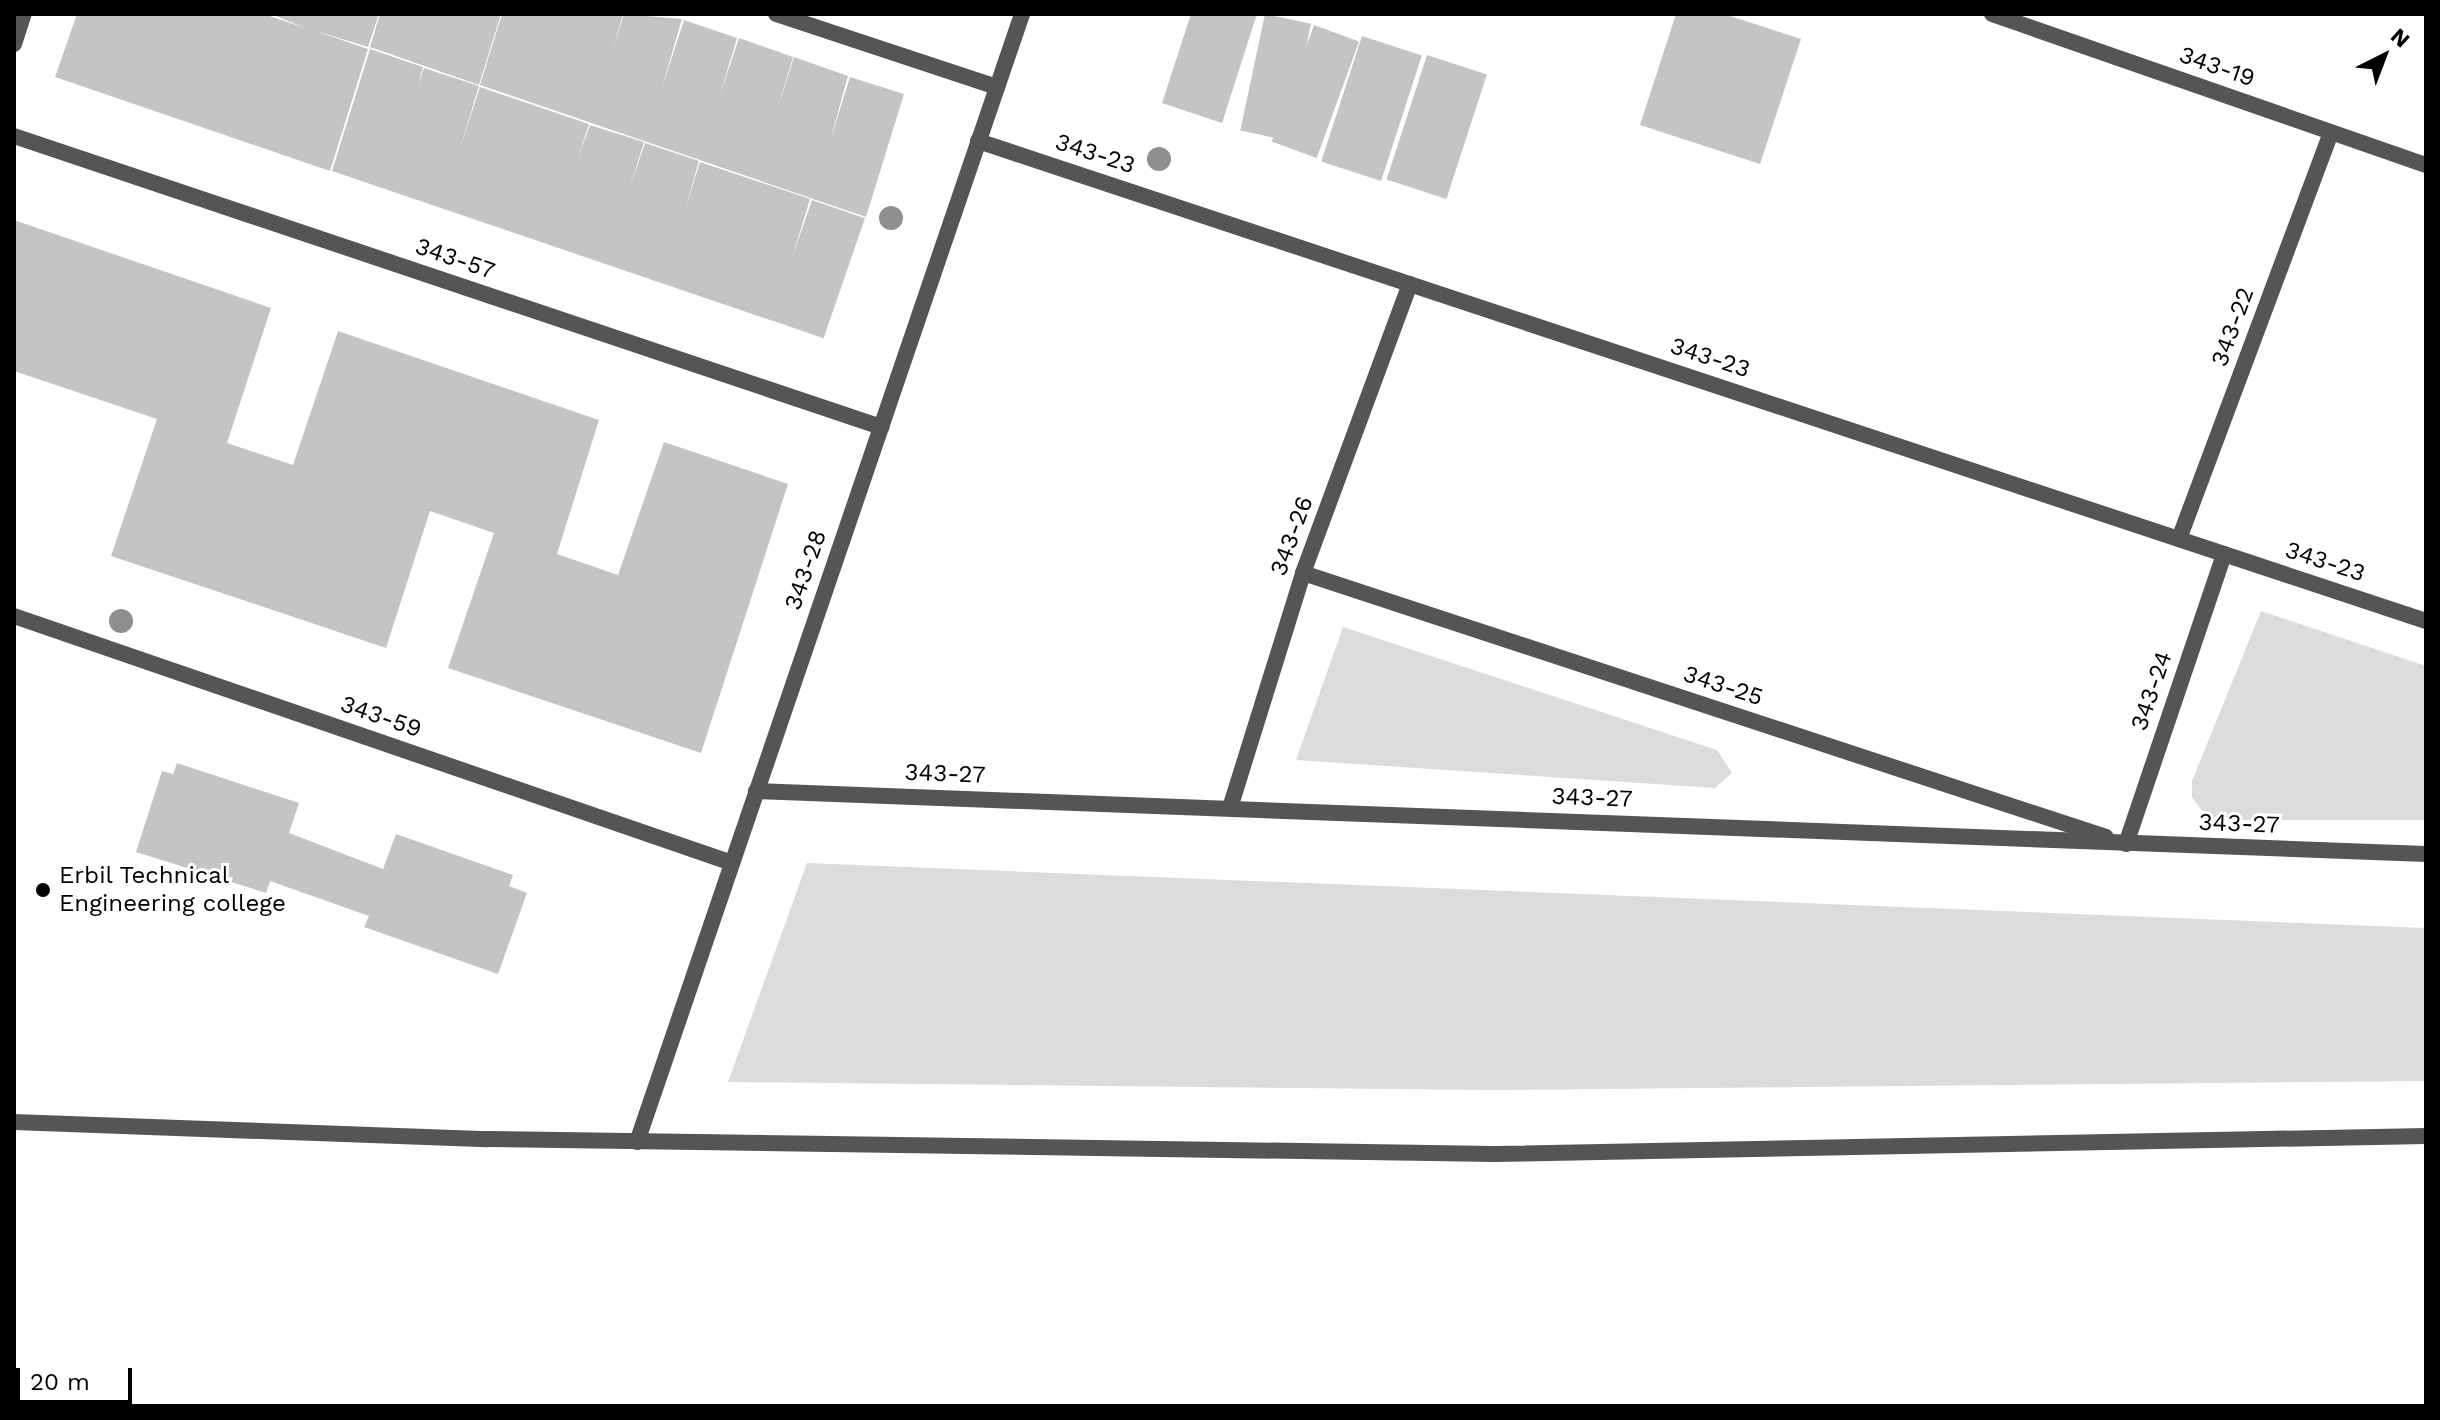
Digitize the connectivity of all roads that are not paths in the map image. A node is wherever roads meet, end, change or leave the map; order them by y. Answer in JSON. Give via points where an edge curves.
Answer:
{"nodes":[{"id":1,"x":24,"y":14,"type":"edge"},
{"id":2,"x":776,"y":14,"type":"edge"},
{"id":3,"x":1022,"y":14,"type":"edge"},
{"id":4,"x":1992,"y":14,"type":"edge"},
{"id":5,"x":14,"y":44,"type":"edge"},
{"id":6,"x":997,"y":87,"type":"junction"},
{"id":7,"x":2331,"y":132,"type":"junction"},
{"id":8,"x":14,"y":136,"type":"edge"},
{"id":9,"x":978,"y":141,"type":"junction"},
{"id":10,"x":2426,"y":165,"type":"edge"},
{"id":11,"x":1410,"y":284,"type":"junction"},
{"id":12,"x":881,"y":427,"type":"junction"},
{"id":13,"x":2179,"y":539,"type":"junction"},
{"id":14,"x":2224,"y":554,"type":"junction"},
{"id":15,"x":1303,"y":573,"type":"junction"},
{"id":16,"x":14,"y":616,"type":"edge"},
{"id":17,"x":2426,"y":621,"type":"edge"},
{"id":18,"x":756,"y":791,"type":"junction"},
{"id":19,"x":1230,"y":808,"type":"junction"},
{"id":20,"x":2126,"y":844,"type":"junction"},
{"id":21,"x":2426,"y":854,"type":"edge"},
{"id":22,"x":732,"y":863,"type":"junction"},
{"id":23,"x":14,"y":1122,"type":"edge"},
{"id":24,"x":2426,"y":1136,"type":"edge"},
{"id":25,"x":637,"y":1142,"type":"junction"}],
"edges":[{"from":1,"to":5,"type":"street"},
{"from":2,"to":6,"type":"street"},
{"from":3,"to":6,"type":"street","name":"343-28"},
{"from":4,"to":7,"type":"street","name":"343-19"},
{"from":6,"to":9,"type":"street","name":"343-28"},
{"from":7,"to":10,"type":"street","name":"343-19"},
{"from":7,"to":13,"type":"street","name":"343-22"},
{"from":8,"to":12,"type":"street","name":"343-57"},
{"from":9,"to":11,"type":"street","name":"343-23"},
{"from":9,"to":12,"type":"street","name":"343-28"},
{"from":11,"to":13,"type":"street","name":"343-23"},
{"from":11,"to":15,"type":"street","name":"343-26"},
{"from":12,"to":18,"type":"street","name":"343-28"},
{"from":13,"to":14,"type":"street","name":"343-23"},
{"from":14,"to":17,"type":"street","name":"343-23"},
{"from":14,"to":20,"type":"street","name":"343-24"},
{"from":15,"to":19,"type":"street","name":"343-26"},
{"from":15,"to":20,"type":"street","name":"343-25"},
{"from":16,"to":22,"type":"street","name":"343-59"},
{"from":18,"to":19,"type":"street","name":"343-27"},
{"from":18,"to":22,"type":"street","name":"343-28"},
{"from":19,"to":20,"type":"street","name":"343-27"},
{"from":20,"to":21,"type":"street","name":"343-27"},
{"from":22,"to":25,"type":"street","name":"343-28"},
{"from":23,"to":25,"type":"street"},
{"from":24,"to":25,"type":"street","via":[[1494,1154]]}]}
